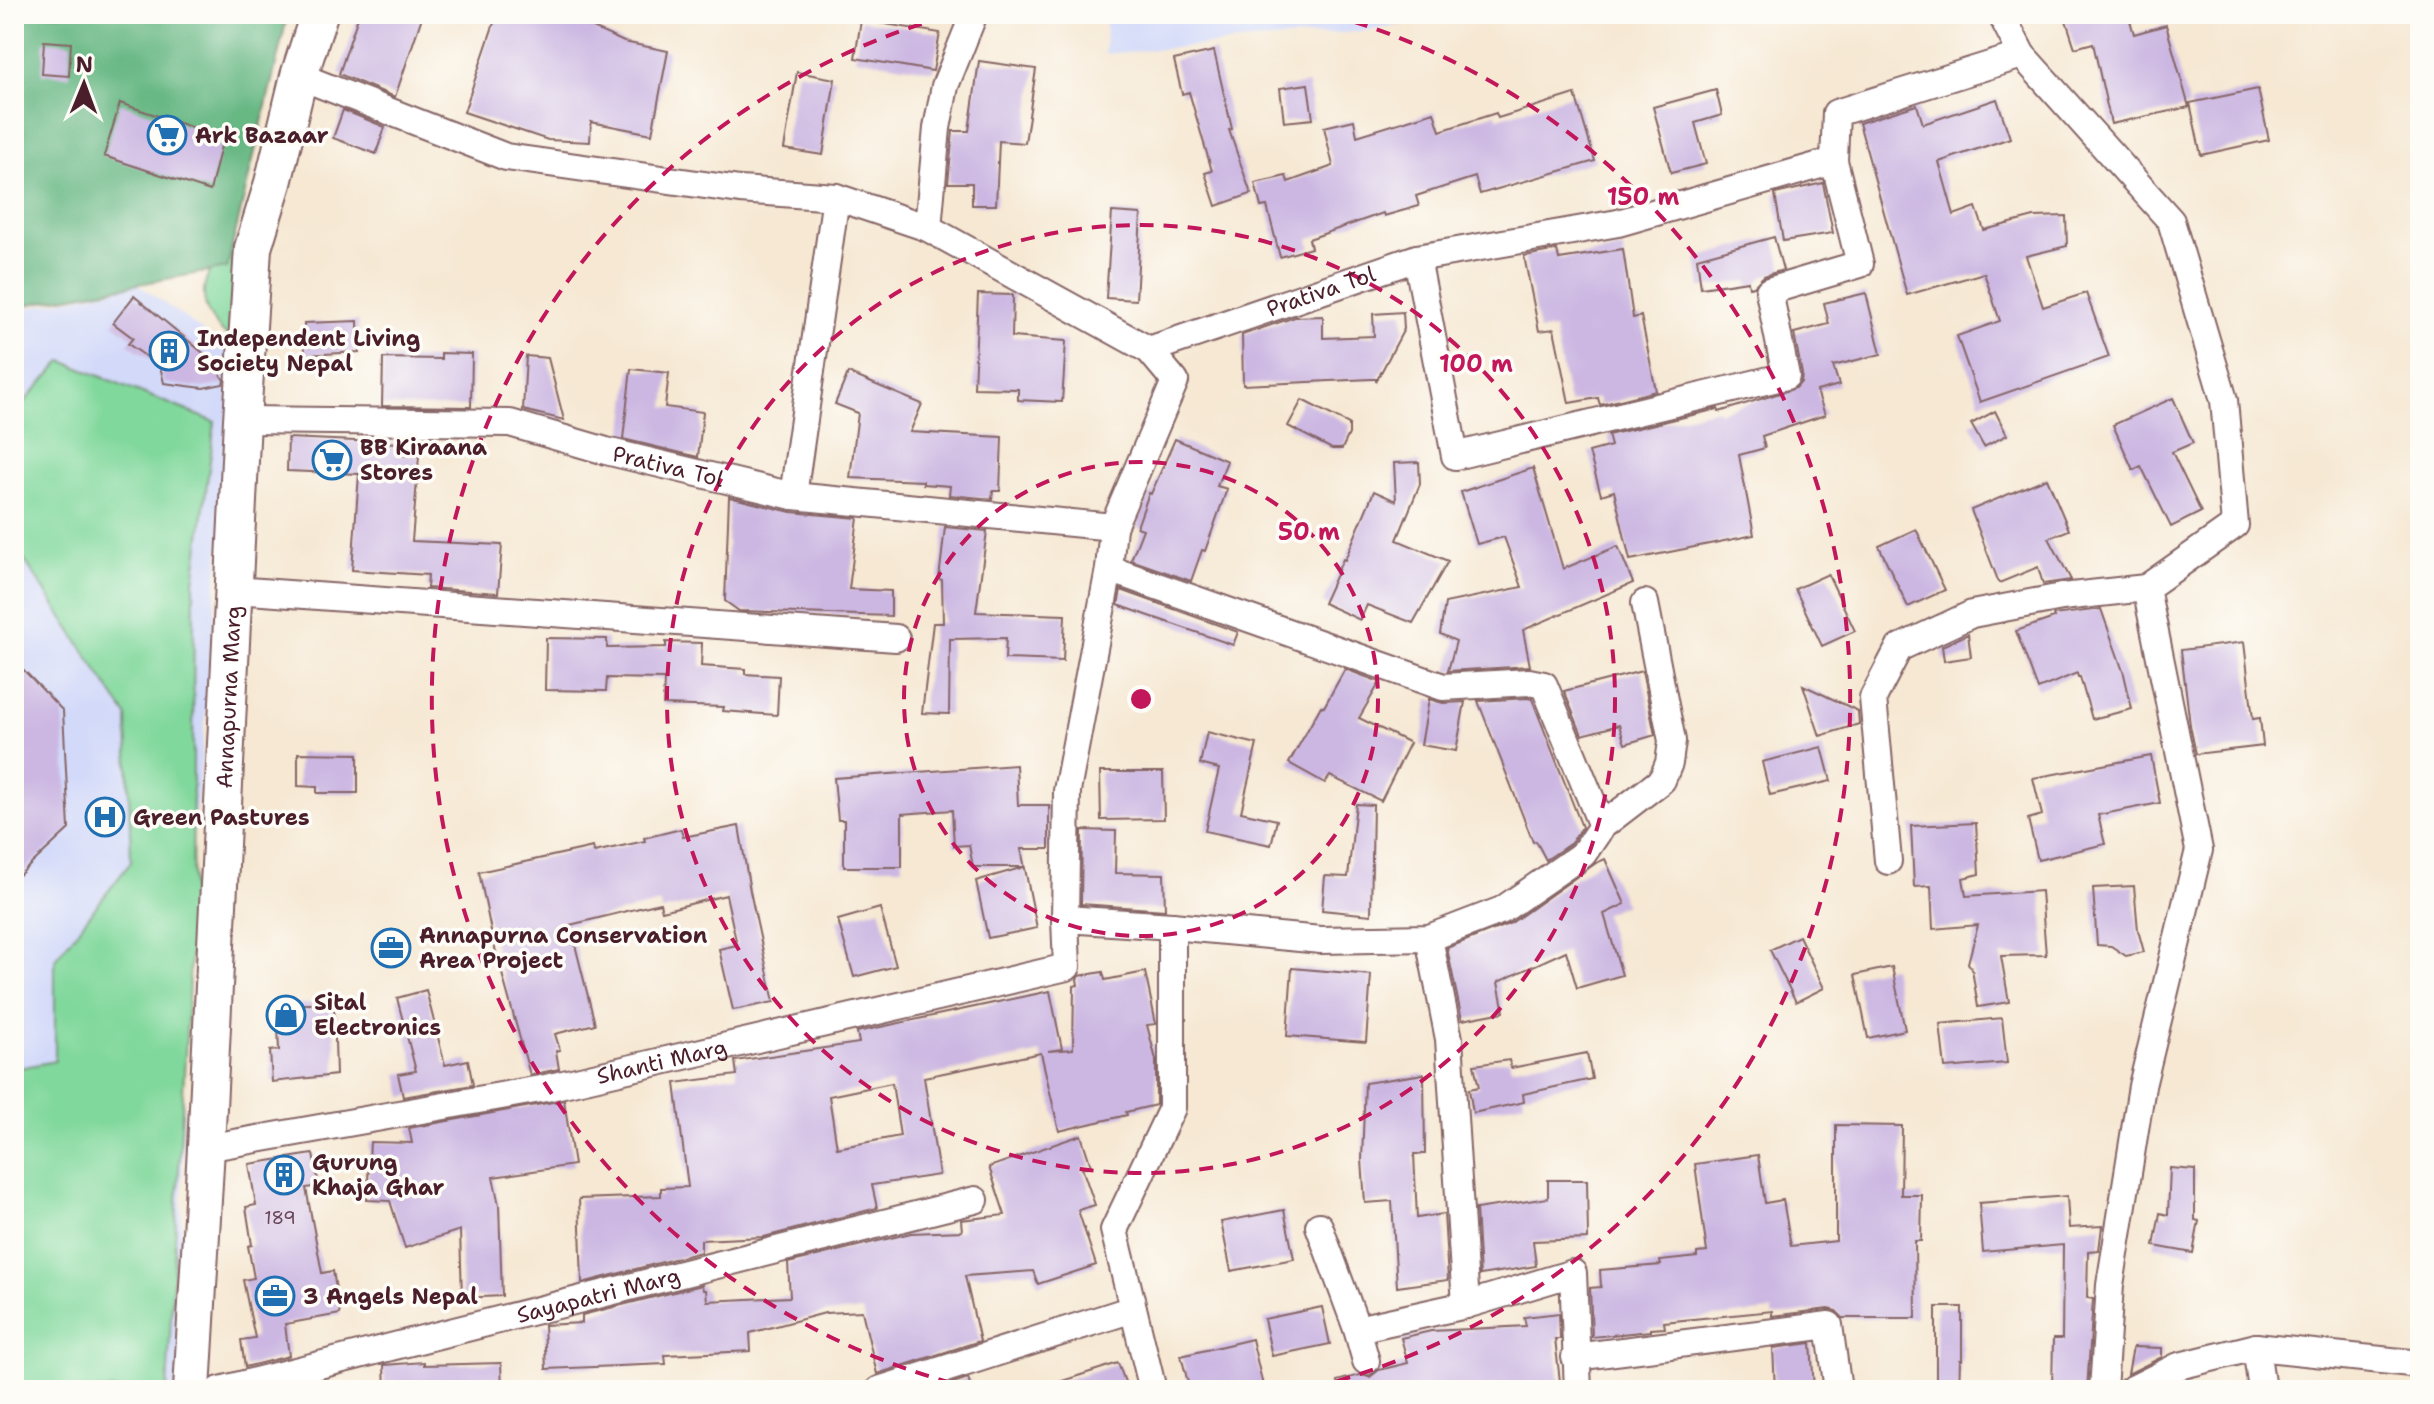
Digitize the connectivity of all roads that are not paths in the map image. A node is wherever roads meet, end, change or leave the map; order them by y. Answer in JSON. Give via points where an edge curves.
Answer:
{"nodes":[{"id":1,"x":319,"y":14,"type":"edge"},
{"id":2,"x":974,"y":14,"type":"edge"},
{"id":3,"x":2001,"y":14,"type":"edge"},
{"id":4,"x":2022,"y":55,"type":"junction"},
{"id":5,"x":299,"y":76,"type":"junction"},
{"id":6,"x":1834,"y":161,"type":"junction"},
{"id":7,"x":836,"y":197,"type":"junction"},
{"id":8,"x":928,"y":228,"type":"junction"},
{"id":9,"x":1417,"y":258,"type":"junction"},
{"id":10,"x":1149,"y":350,"type":"junction"},
{"id":11,"x":242,"y":420,"type":"junction"},
{"id":12,"x":793,"y":496,"type":"junction"},
{"id":13,"x":1113,"y":527,"type":"junction"},
{"id":14,"x":1109,"y":569,"type":"junction"},
{"id":15,"x":2146,"y":588,"type":"junction"},
{"id":16,"x":234,"y":590,"type":"junction"},
{"id":17,"x":1645,"y":603,"type":"dead end"},
{"id":18,"x":896,"y":638,"type":"dead end"},
{"id":19,"x":1602,"y":826,"type":"junction"},
{"id":20,"x":1888,"y":861,"type":"dead end"},
{"id":21,"x":1065,"y":919,"type":"junction"},
{"id":22,"x":1172,"y":926,"type":"junction"},
{"id":23,"x":1429,"y":938,"type":"junction"},
{"id":24,"x":206,"y":1148,"type":"junction"},
{"id":25,"x":975,"y":1200,"type":"dead end"},
{"id":26,"x":1319,"y":1226,"type":"dead end"},
{"id":27,"x":1466,"y":1305,"type":"junction"},
{"id":28,"x":1133,"y":1309,"type":"junction"},
{"id":29,"x":1357,"y":1329,"type":"junction"},
{"id":30,"x":2256,"y":1347,"type":"junction"},
{"id":31,"x":1575,"y":1357,"type":"junction"},
{"id":32,"x":1366,"y":1361,"type":"dead end"},
{"id":33,"x":2420,"y":1364,"type":"edge"},
{"id":34,"x":192,"y":1390,"type":"edge"},
{"id":35,"x":220,"y":1390,"type":"edge"},
{"id":36,"x":879,"y":1390,"type":"edge"},
{"id":37,"x":1153,"y":1390,"type":"edge"},
{"id":38,"x":1578,"y":1390,"type":"edge"},
{"id":39,"x":1838,"y":1390,"type":"edge"},
{"id":40,"x":2103,"y":1390,"type":"edge"},
{"id":41,"x":2131,"y":1390,"type":"edge"},
{"id":42,"x":2262,"y":1390,"type":"edge"}],
"edges":[{"from":1,"to":5,"type":"main road","name":"Annapurna Marg"},
{"from":2,"to":8,"type":"street","via":[[945,86]]},
{"from":3,"to":4,"type":"street"},
{"from":4,"to":6,"type":"street","via":[[1836,113]]},
{"from":4,"to":15,"type":"street","via":[[2171,221],[2224,400],[2235,525]]},
{"from":5,"to":7,"type":"street","via":[[506,157],[740,190]]},
{"from":5,"to":11,"type":"main road","name":"Annapurna Marg","via":[[253,248]]},
{"from":6,"to":9,"type":"street","name":"Prativa Tol","via":[[1618,223]]},
{"from":6,"to":9,"type":"street","via":[[1860,264],[1769,291],[1786,376],[1455,456]]},
{"from":7,"to":8,"type":"street"},
{"from":7,"to":12,"type":"street"},
{"from":8,"to":10,"type":"street"},
{"from":9,"to":10,"type":"street","name":"Prativa Tol"},
{"from":10,"to":13,"type":"street","via":[[1175,381]]},
{"from":11,"to":12,"type":"street","name":"Prativa Tol","via":[[510,423]]},
{"from":11,"to":16,"type":"main road","name":"Annapurna Marg"},
{"from":12,"to":13,"type":"street","name":"Prativa Tol"},
{"from":13,"to":14,"type":"street"},
{"from":14,"to":19,"type":"street","via":[[1443,687],[1544,685]]},
{"from":14,"to":21,"type":"street","via":[[1067,791]]},
{"from":15,"to":20,"type":"street","via":[[1972,614],[1899,648],[1873,698]]},
{"from":15,"to":40,"type":"street","via":[[2199,850],[2142,1086],[2110,1285]]},
{"from":16,"to":18,"type":"street"},
{"from":16,"to":24,"type":"main road","name":"Annapurna Marg"},
{"from":17,"to":19,"type":"street","via":[[1672,741],[1669,763],[1662,780]]},
{"from":19,"to":23,"type":"street","via":[[1583,854],[1502,910]]},
{"from":21,"to":22,"type":"street"},
{"from":21,"to":24,"type":"street","name":"Shanti Marg","via":[[1067,967],[546,1088]]},
{"from":22,"to":23,"type":"street","via":[[1321,940]]},
{"from":22,"to":28,"type":"street","via":[[1172,1108],[1114,1230]]},
{"from":23,"to":27,"type":"street","via":[[1449,1039]]},
{"from":24,"to":34,"type":"main road","name":"Annapurna Marg"},
{"from":25,"to":35,"type":"street","name":"Sayapatri Marg"},
{"from":26,"to":29,"type":"street"},
{"from":27,"to":29,"type":"street"},
{"from":27,"to":31,"type":"street","via":[[1573,1273]]},
{"from":28,"to":36,"type":"street"},
{"from":28,"to":37,"type":"street"},
{"from":29,"to":32,"type":"street"},
{"from":30,"to":33,"type":"street"},
{"from":30,"to":41,"type":"street","via":[[2179,1366]]},
{"from":30,"to":42,"type":"street"},
{"from":31,"to":38,"type":"street"},
{"from":31,"to":39,"type":"street","via":[[1829,1325]]}]}
